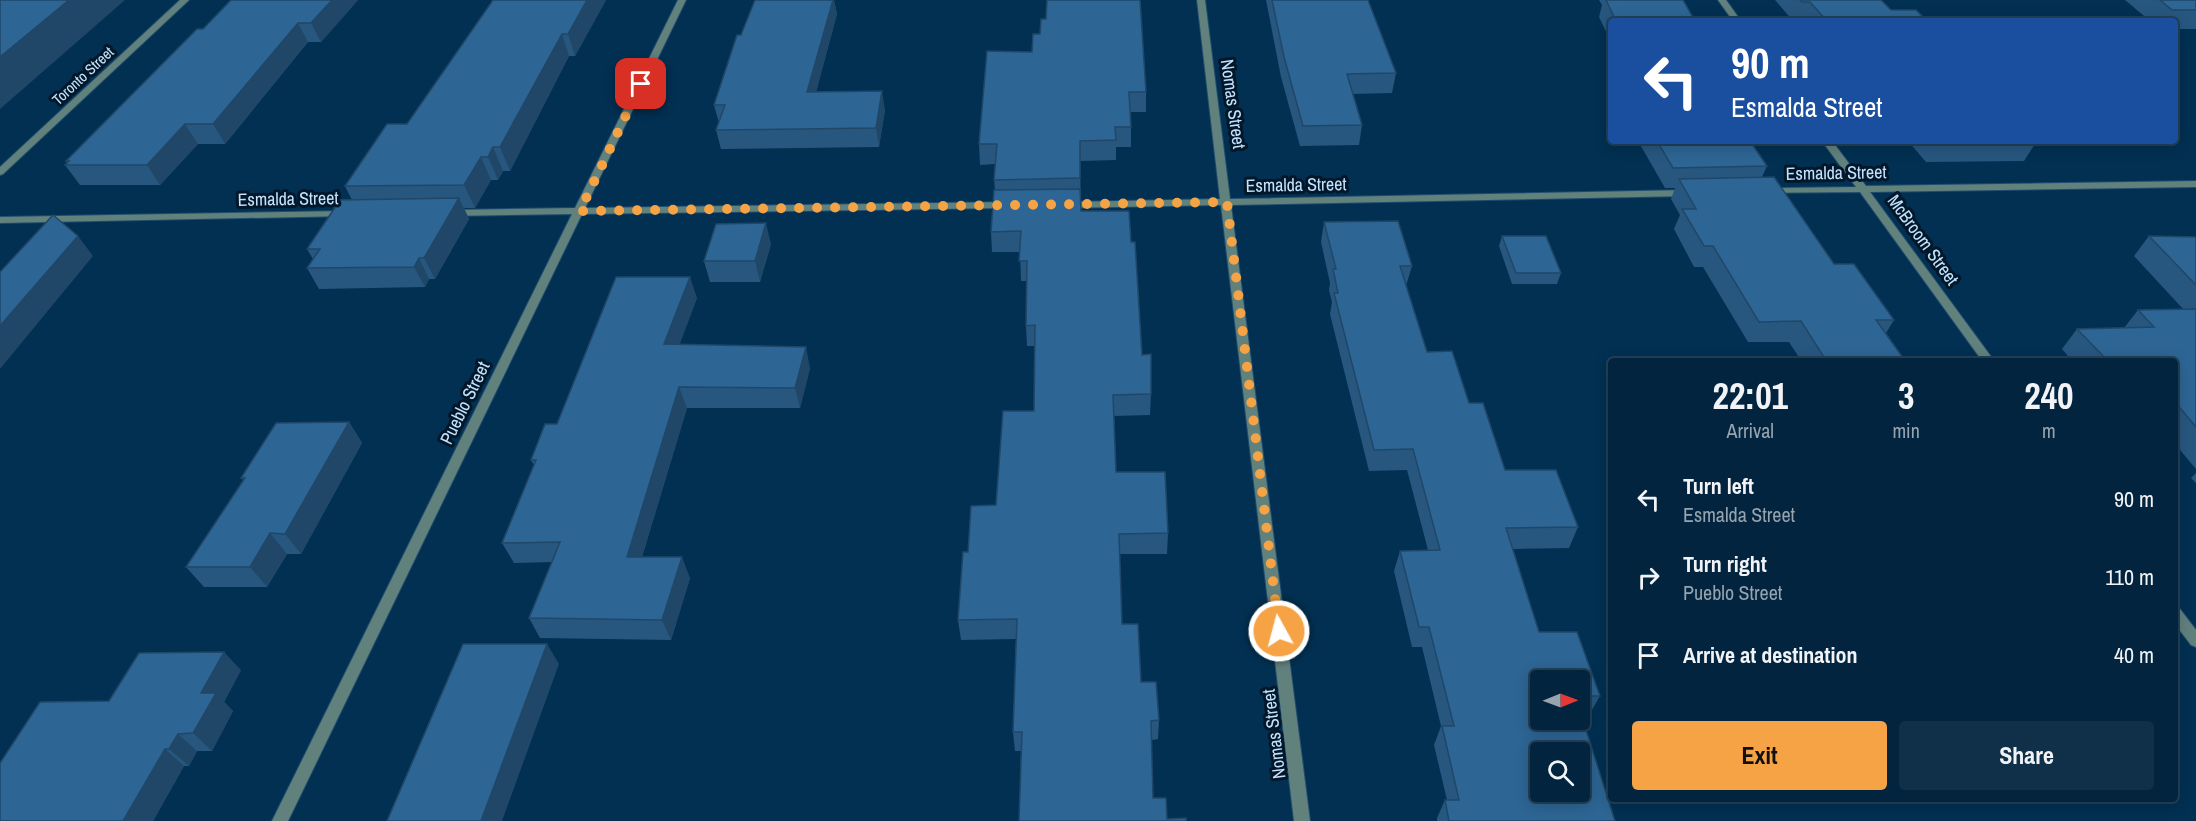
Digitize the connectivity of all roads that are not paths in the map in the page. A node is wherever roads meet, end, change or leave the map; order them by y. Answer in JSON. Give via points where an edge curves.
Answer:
{"nodes":[{"id":1,"x":184,"y":0,"type":"edge"},
{"id":2,"x":682,"y":0,"type":"edge"},
{"id":3,"x":1201,"y":0,"type":"edge"},
{"id":4,"x":1722,"y":0,"type":"edge"},
{"id":5,"x":1735,"y":18,"type":"edge"},
{"id":6,"x":1829,"y":144,"type":"edge"},
{"id":7,"x":0,"y":172,"type":"edge"},
{"id":8,"x":2196,"y":184,"type":"edge"},
{"id":9,"x":1863,"y":189,"type":"junction"},
{"id":10,"x":1755,"y":192,"type":"edge"},
{"id":11,"x":1695,"y":193,"type":"edge"},
{"id":12,"x":1227,"y":202,"type":"junction"},
{"id":13,"x":1024,"y":205,"type":"edge"},
{"id":14,"x":1059,"y":205,"type":"edge"},
{"id":15,"x":580,"y":211,"type":"junction"},
{"id":16,"x":438,"y":213,"type":"edge"},
{"id":17,"x":355,"y":214,"type":"edge"},
{"id":18,"x":0,"y":220,"type":"edge"},
{"id":19,"x":1987,"y":358,"type":"edge"},
{"id":20,"x":2178,"y":617,"type":"edge"},
{"id":21,"x":2196,"y":641,"type":"edge"},
{"id":22,"x":280,"y":821,"type":"edge"},
{"id":23,"x":1302,"y":821,"type":"edge"}],
"edges":[{"from":1,"to":7,"type":"street","name":"Toronto Street"},
{"from":2,"to":15,"type":"street","name":"Pueblo Street"},
{"from":3,"to":12,"type":"street","name":"Nomas Street"},
{"from":4,"to":5,"type":"street"},
{"from":6,"to":9,"type":"street","name":"McBroom Street"},
{"from":8,"to":9,"type":"street","name":"Esmalda Street"},
{"from":9,"to":10,"type":"street","name":"Esmalda Street"},
{"from":9,"to":19,"type":"street","name":"McBroom Street"},
{"from":11,"to":12,"type":"street","name":"Esmalda Street"},
{"from":12,"to":14,"type":"street","name":"Esmalda Street"},
{"from":12,"to":23,"type":"street","name":"Nomas Street"},
{"from":13,"to":15,"type":"street"},
{"from":15,"to":16,"type":"street"},
{"from":15,"to":22,"type":"street","name":"Pueblo Street"},
{"from":17,"to":18,"type":"street","name":"Esmalda Street"},
{"from":20,"to":21,"type":"street"}]}
